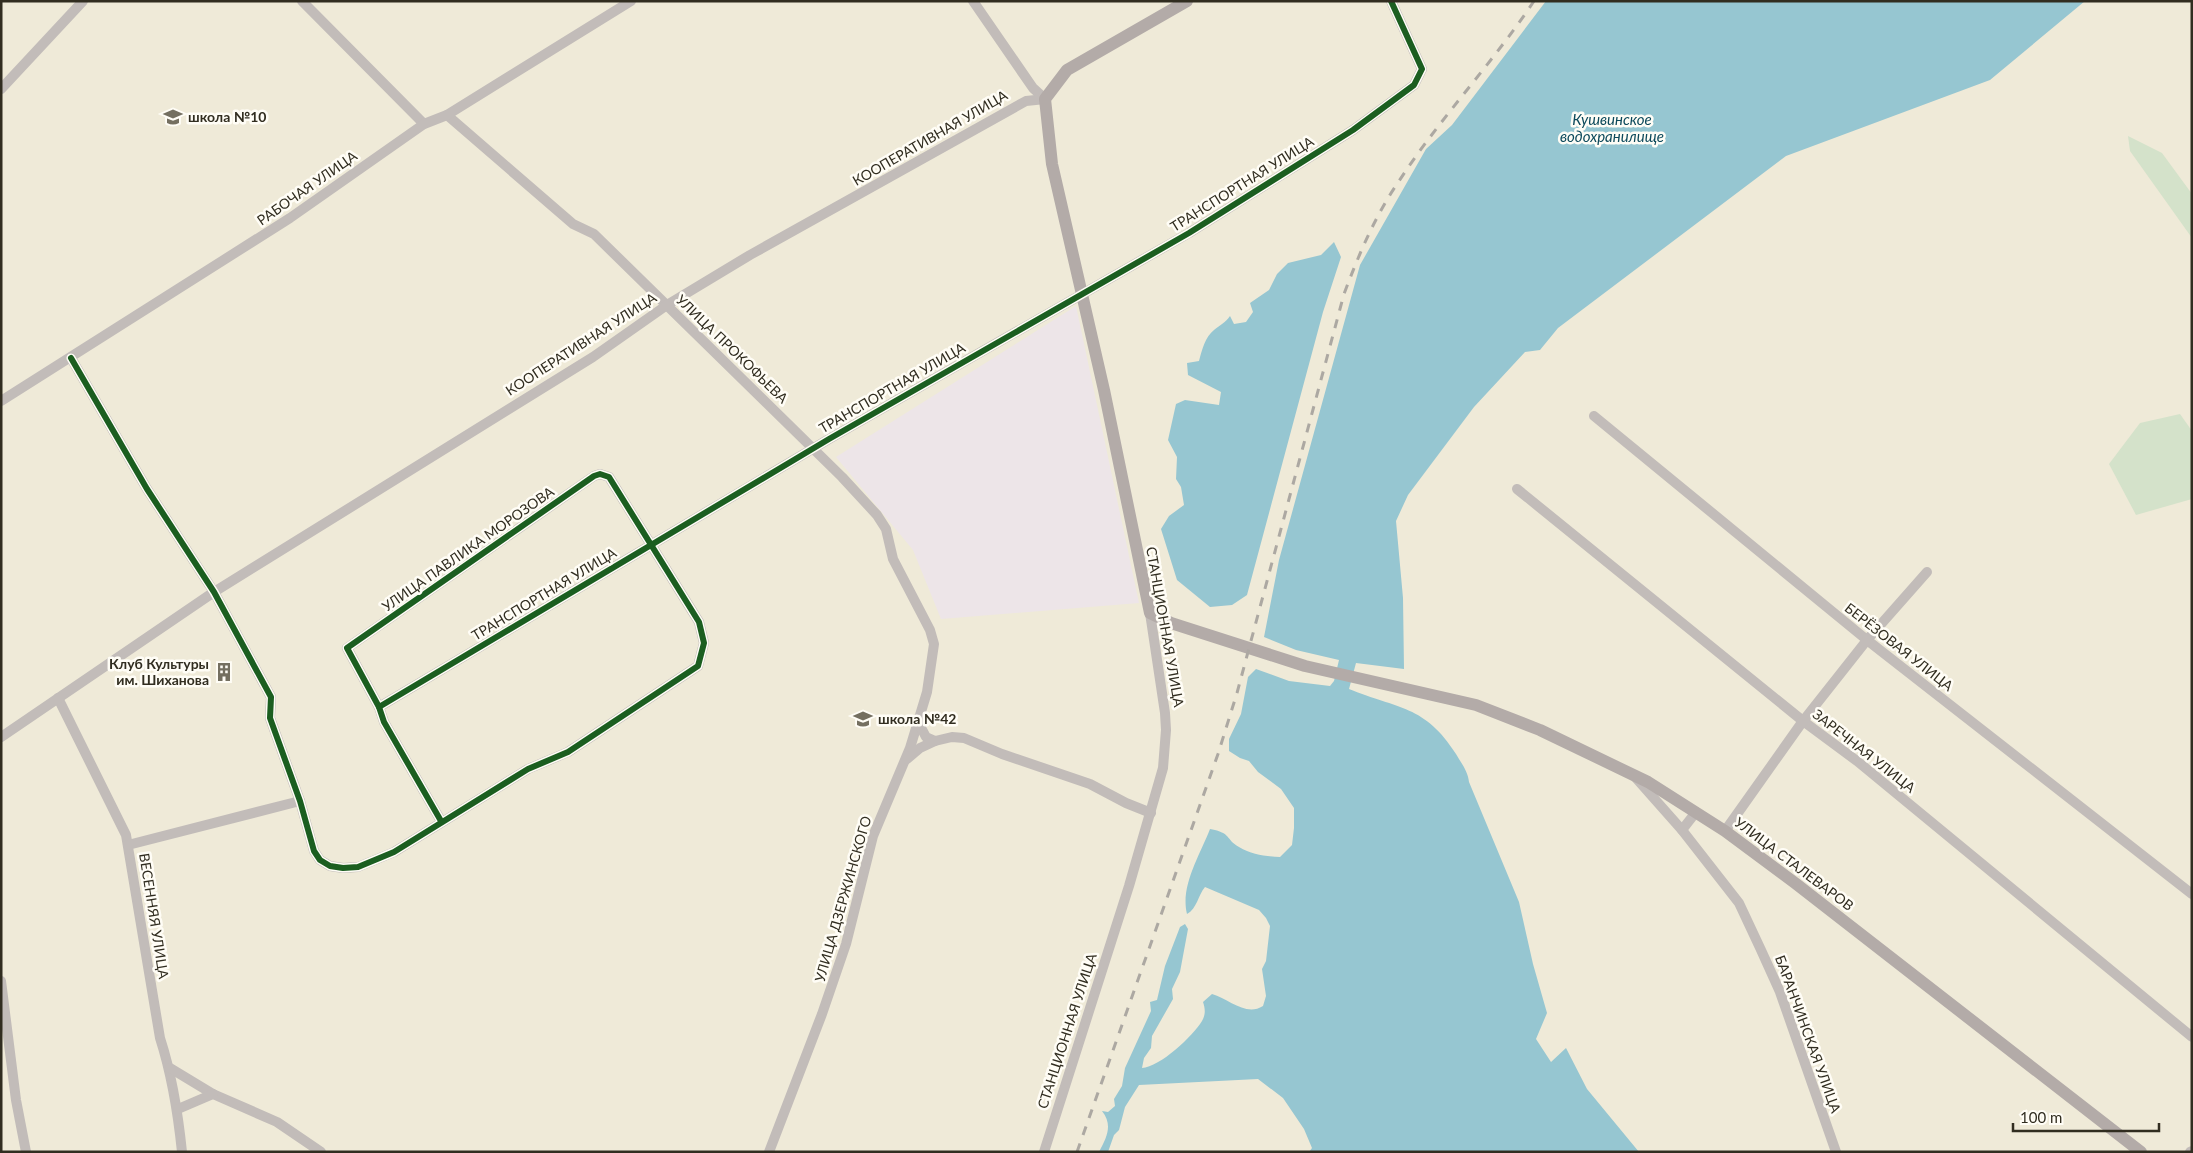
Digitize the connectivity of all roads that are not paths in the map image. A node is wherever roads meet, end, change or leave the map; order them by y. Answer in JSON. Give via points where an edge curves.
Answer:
{"nodes":[{"id":1,"x":83,"y":1,"type":"edge"},
{"id":2,"x":302,"y":1,"type":"edge"},
{"id":3,"x":631,"y":1,"type":"edge"},
{"id":4,"x":973,"y":1,"type":"edge"},
{"id":5,"x":1187,"y":1,"type":"edge"},
{"id":6,"x":1391,"y":1,"type":"edge"},
{"id":7,"x":1,"y":88,"type":"edge"},
{"id":8,"x":1045,"y":98,"type":"junction"},
{"id":9,"x":447,"y":115,"type":"junction"},
{"id":10,"x":424,"y":124,"type":"junction"},
{"id":11,"x":1081,"y":295,"type":"junction"},
{"id":12,"x":667,"y":305,"type":"junction"},
{"id":13,"x":71,"y":358,"type":"junction"},
{"id":14,"x":1,"y":401,"type":"edge"},
{"id":15,"x":1594,"y":416,"type":"dead end"},
{"id":16,"x":814,"y":448,"type":"junction"},
{"id":17,"x":1517,"y":489,"type":"dead end"},
{"id":18,"x":877,"y":515,"type":"joint"},
{"id":19,"x":650,"y":546,"type":"junction"},
{"id":20,"x":1927,"y":572,"type":"dead end"},
{"id":21,"x":214,"y":592,"type":"junction"},
{"id":22,"x":1150,"y":613,"type":"junction"},
{"id":23,"x":1867,"y":640,"type":"junction"},
{"id":24,"x":58,"y":698,"type":"junction"},
{"id":25,"x":379,"y":707,"type":"junction"},
{"id":26,"x":1803,"y":721,"type":"junction"},
{"id":27,"x":918,"y":722,"type":"junction"},
{"id":28,"x":1,"y":737,"type":"edge"},
{"id":29,"x":935,"y":741,"type":"junction"},
{"id":30,"x":905,"y":762,"type":"junction"},
{"id":31,"x":1632,"y":774,"type":"junction"},
{"id":32,"x":300,"y":801,"type":"junction"},
{"id":33,"x":1151,"y":812,"type":"junction"},
{"id":34,"x":1696,"y":812,"type":"junction"},
{"id":35,"x":441,"y":821,"type":"junction"},
{"id":36,"x":1682,"y":830,"type":"junction"},
{"id":37,"x":1725,"y":831,"type":"junction"},
{"id":38,"x":128,"y":845,"type":"junction"},
{"id":39,"x":2192,"y":894,"type":"edge"},
{"id":40,"x":1,"y":981,"type":"edge"},
{"id":41,"x":2192,"y":1037,"type":"edge"},
{"id":42,"x":170,"y":1068,"type":"junction"},
{"id":43,"x":213,"y":1094,"type":"junction"},
{"id":44,"x":178,"y":1109,"type":"junction"},
{"id":45,"x":26,"y":1152,"type":"edge"},
{"id":46,"x":182,"y":1152,"type":"edge"},
{"id":47,"x":321,"y":1152,"type":"edge"},
{"id":48,"x":769,"y":1152,"type":"edge"},
{"id":49,"x":1044,"y":1152,"type":"edge"},
{"id":50,"x":1836,"y":1152,"type":"edge"},
{"id":51,"x":2141,"y":1152,"type":"edge"}],
"edges":[{"from":1,"to":7,"type":"street"},
{"from":2,"to":10,"type":"street"},
{"from":3,"to":9,"type":"street","name":"РАБОЧАЯ УЛИЦА"},
{"from":4,"to":8,"type":"street","via":[[1033,88]]},
{"from":5,"to":8,"type":"main road","via":[[1068,70]]},
{"from":6,"to":11,"type":"street","name":"ТРАНСПОРТНАЯ УЛИЦА","via":[[1422,69],[1414,85],[1337,140],[1189,233]]},
{"from":8,"to":11,"type":"main road","name":"СТАНЦИОННАЯ УЛИЦА","via":[[1052,164]]},
{"from":8,"to":12,"type":"street","name":"КООПЕРАТИВНАЯ УЛИЦА","via":[[1026,101]]},
{"from":9,"to":10,"type":"street","name":"РАБОЧАЯ УЛИЦА"},
{"from":9,"to":12,"type":"street","name":"УЛИЦА ПРОКОФЬЕВА","via":[[574,224],[594,234]]},
{"from":10,"to":13,"type":"street","name":"РАБОЧАЯ УЛИЦА","via":[[290,218]]},
{"from":11,"to":16,"type":"street","name":"ТРАНСПОРТНАЯ УЛИЦА"},
{"from":11,"to":22,"type":"main road","name":"СТАНЦИОННАЯ УЛИЦА"},
{"from":12,"to":16,"type":"street","name":"УЛИЦА ПРОКОФЬЕВА"},
{"from":12,"to":21,"type":"street","name":"КООПЕРАТИВНАЯ УЛИЦА","via":[[593,358]]},
{"from":13,"to":14,"type":"street","name":"РАБОЧАЯ УЛИЦА"},
{"from":13,"to":21,"type":"street","via":[[147,489]]},
{"from":15,"to":23,"type":"street","name":"БЕРЁЗОВАЯ УЛИЦА"},
{"from":16,"to":18,"type":"street","name":"УЛИЦА ПРОКОФЬЕВА"},
{"from":16,"to":19,"type":"street","name":"ТРАНСПОРТНАЯ УЛИЦА"},
{"from":17,"to":26,"type":"street","name":"ЗАРЕЧНАЯ УЛИЦА"},
{"from":18,"to":27,"type":"street","name":"УЛИЦА ДЗЕРЖИНСКОГО","via":[[886,529],[893,559],[934,644],[927,692]]},
{"from":19,"to":25,"type":"street","name":"ТРАНСПОРТНАЯ УЛИЦА"},
{"from":19,"to":25,"type":"street","name":"УЛИЦА ПАВЛИКА МОРОЗОВА","via":[[615,485],[604,474],[594,476],[347,648]]},
{"from":19,"to":35,"type":"street","via":[[699,622],[704,643],[698,666],[568,752],[528,769]]},
{"from":20,"to":23,"type":"street"},
{"from":21,"to":24,"type":"street","name":"КООПЕРАТИВНАЯ УЛИЦА"},
{"from":21,"to":32,"type":"street","via":[[271,697],[270,718]]},
{"from":22,"to":31,"type":"main road","name":"УЛИЦА СТАЛЕВАРОВ","via":[[1180,626],[1305,666],[1449,698],[1498,713]]},
{"from":22,"to":33,"type":"street","name":"СТАНЦИОННАЯ УЛИЦА","via":[[1166,730],[1163,768]]},
{"from":23,"to":26,"type":"street"},
{"from":23,"to":39,"type":"street","name":"БЕРЁЗОВАЯ УЛИЦА"},
{"from":24,"to":28,"type":"street","name":"КООПЕРАТИВНАЯ УЛИЦА"},
{"from":24,"to":38,"type":"street","name":"ВЕСЕННЯЯ УЛИЦА","via":[[116,812]]},
{"from":25,"to":35,"type":"street","via":[[384,722]]},
{"from":26,"to":37,"type":"street"},
{"from":26,"to":41,"type":"street","name":"ЗАРЕЧНАЯ УЛИЦА","via":[[1857,761]]},
{"from":27,"to":29,"type":"street","via":[[926,737]]},
{"from":27,"to":30,"type":"street","name":"УЛИЦА ДЗЕРЖИНСКОГО"},
{"from":29,"to":30,"type":"street","via":[[920,748]]},
{"from":29,"to":33,"type":"street","via":[[964,738],[1090,784],[1126,804]]},
{"from":30,"to":48,"type":"street","name":"УЛИЦА ДЗЕРЖИНСКОГО","via":[[873,836],[843,952]]},
{"from":31,"to":34,"type":"main road","name":"УЛИЦА СТАЛЕВАРОВ"},
{"from":31,"to":36,"type":"street","name":"БАРАНЧИНСКАЯ УЛИЦА"},
{"from":32,"to":35,"type":"street","via":[[314,851],[320,860],[336,867],[358,867],[394,852]]},
{"from":32,"to":38,"type":"street"},
{"from":33,"to":49,"type":"street","name":"СТАНЦИОННАЯ УЛИЦА"},
{"from":34,"to":36,"type":"street"},
{"from":34,"to":37,"type":"main road","name":"УЛИЦА СТАЛЕВАРОВ"},
{"from":36,"to":50,"type":"street","name":"БАРАНЧИНСКАЯ УЛИЦА","via":[[1739,903],[1780,992]]},
{"from":37,"to":51,"type":"main road","name":"УЛИЦА СТАЛЕВАРОВ"},
{"from":38,"to":42,"type":"street","name":"ВЕСЕННЯЯ УЛИЦА","via":[[160,1038]]},
{"from":40,"to":45,"type":"street"},
{"from":42,"to":43,"type":"street"},
{"from":42,"to":44,"type":"street","name":"ВЕСЕННЯЯ УЛИЦА","via":[[172,1093]]},
{"from":43,"to":44,"type":"street"},
{"from":43,"to":47,"type":"street","via":[[277,1122]]},
{"from":44,"to":46,"type":"street","name":"ВЕСЕННЯЯ УЛИЦА"}]}
